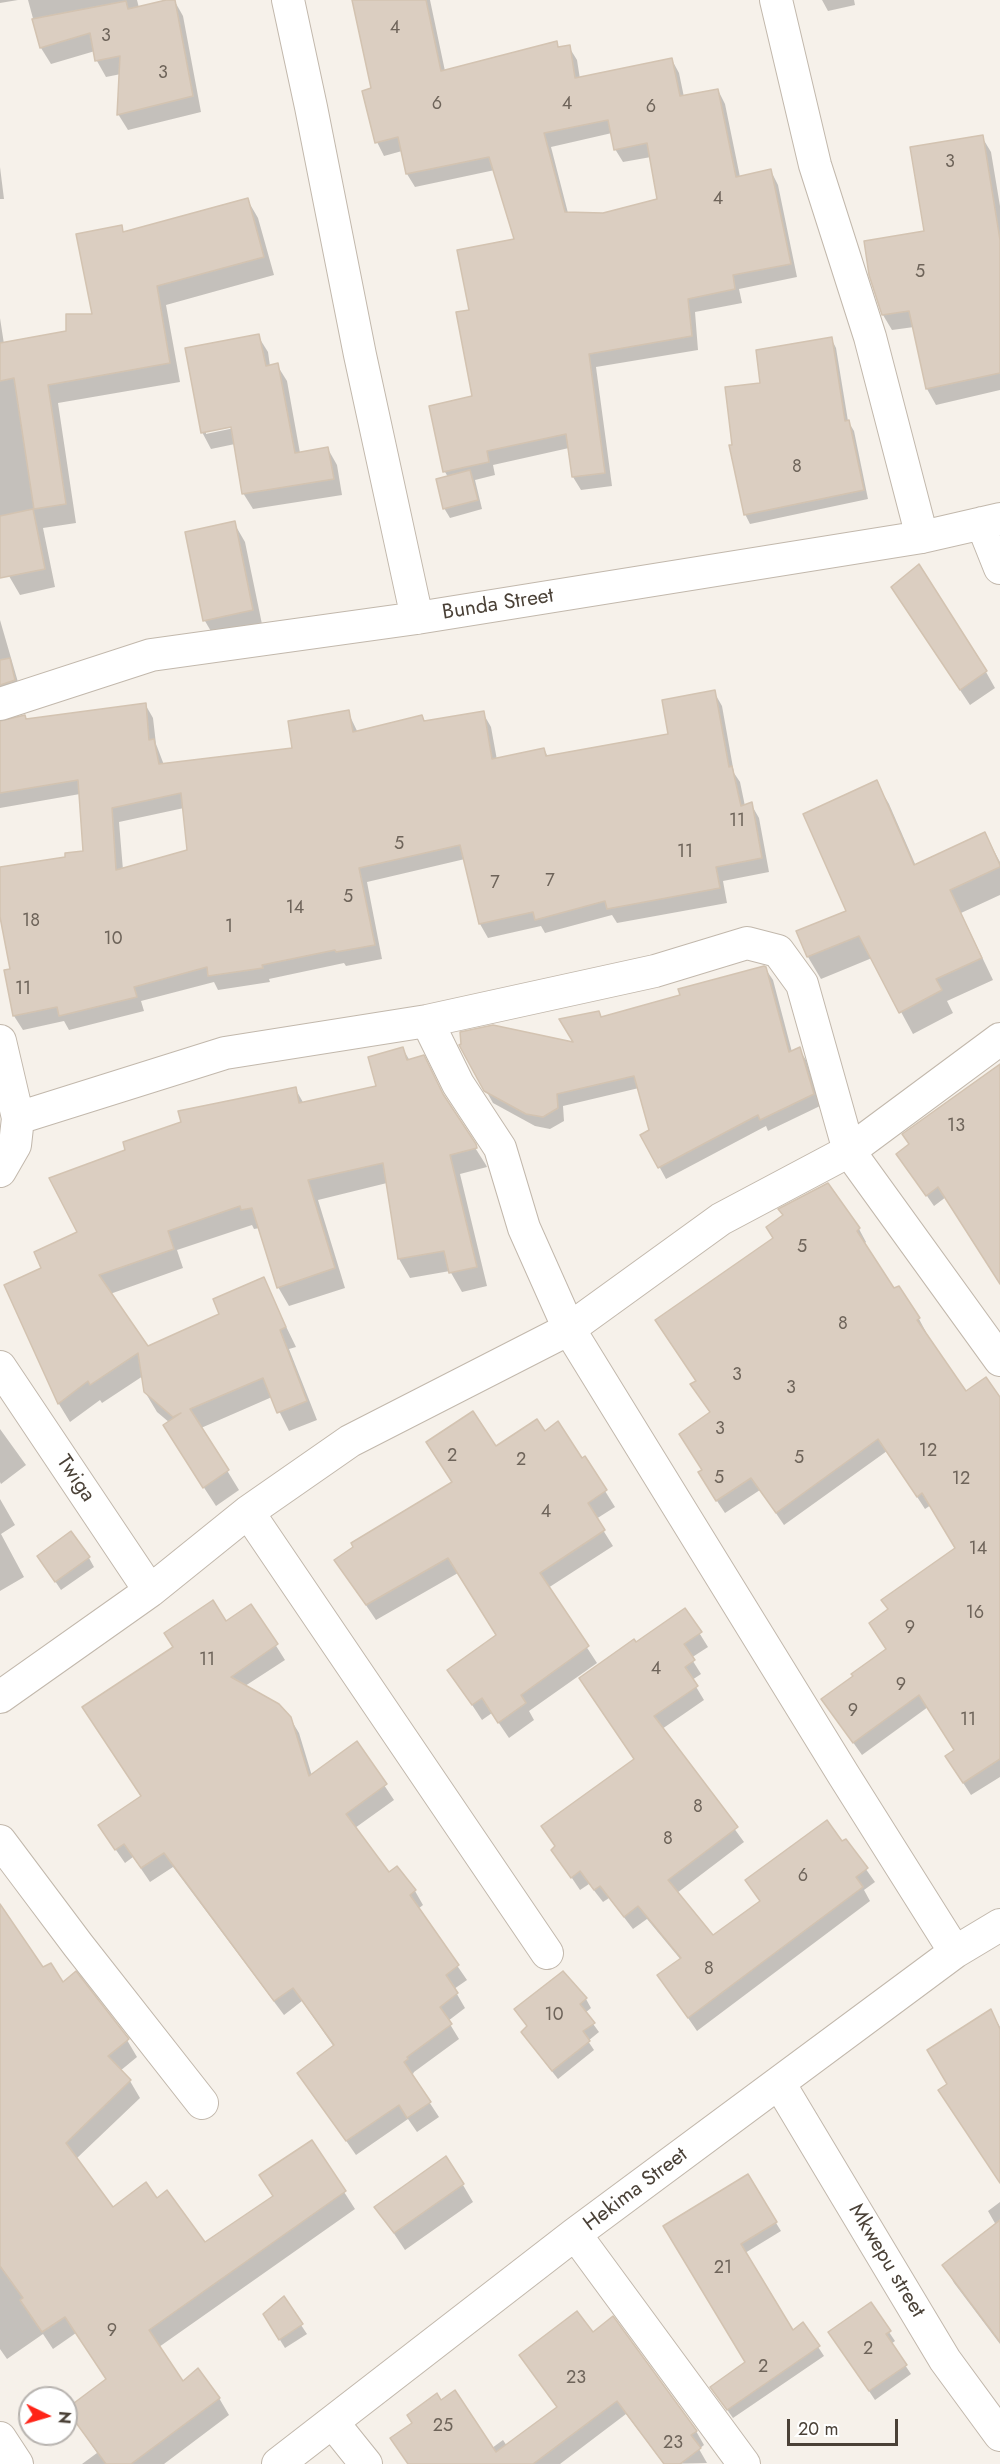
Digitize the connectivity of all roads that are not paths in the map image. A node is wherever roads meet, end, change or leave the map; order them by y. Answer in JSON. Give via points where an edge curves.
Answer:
{"nodes":[{"id":1,"x":288,"y":0,"type":"edge"},
{"id":2,"x":776,"y":0,"type":"edge"},
{"id":3,"x":991,"y":521,"type":"edge"},
{"id":4,"x":922,"y":537,"type":"junction"},
{"id":5,"x":1000,"y":568,"type":"edge"},
{"id":6,"x":417,"y":618,"type":"junction"},
{"id":7,"x":0,"y":704,"type":"edge"},
{"id":8,"x":427,"y":1021,"type":"junction"},
{"id":9,"x":1000,"y":1039,"type":"edge"},
{"id":10,"x":0,"y":1041,"type":"edge"},
{"id":11,"x":18,"y":1118,"type":"junction"},
{"id":12,"x":849,"y":1151,"type":"junction"},
{"id":13,"x":0,"y":1171,"type":"edge"},
{"id":14,"x":569,"y":1329,"type":"junction"},
{"id":15,"x":1000,"y":1360,"type":"edge"},
{"id":16,"x":0,"y":1367,"type":"edge"},
{"id":17,"x":248,"y":1512,"type":"junction"},
{"id":18,"x":150,"y":1591,"type":"junction"},
{"id":19,"x":0,"y":1697,"type":"edge"},
{"id":20,"x":0,"y":1841,"type":"edge"},
{"id":21,"x":1000,"y":1925,"type":"edge"},
{"id":22,"x":956,"y":1952,"type":"junction"},
{"id":23,"x":547,"y":1953,"type":"dead end"},
{"id":24,"x":779,"y":2083,"type":"junction"},
{"id":25,"x":202,"y":2103,"type":"dead end"},
{"id":26,"x":575,"y":2234,"type":"junction"},
{"id":27,"x":333,"y":2423,"type":"junction"},
{"id":28,"x":1000,"y":2435,"type":"edge"},
{"id":29,"x":0,"y":2438,"type":"edge"},
{"id":30,"x":17,"y":2464,"type":"edge"},
{"id":31,"x":278,"y":2464,"type":"edge"},
{"id":32,"x":366,"y":2464,"type":"edge"},
{"id":33,"x":744,"y":2464,"type":"edge"}],
"edges":[{"from":1,"to":6,"type":"street"},
{"from":2,"to":4,"type":"street","via":[[815,165],[870,337]]},
{"from":3,"to":4,"type":"street","name":"Bunda Street"},
{"from":3,"to":5,"type":"street"},
{"from":4,"to":6,"type":"street","name":"Bunda Street"},
{"from":6,"to":7,"type":"street","name":"Bunda Street","via":[[151,656]]},
{"from":8,"to":11,"type":"street","via":[[225,1053]]},
{"from":8,"to":12,"type":"street","via":[[655,971],[747,943],[777,951],[802,984]]},
{"from":8,"to":14,"type":"street","via":[[458,1084],[500,1148],[524,1228]]},
{"from":9,"to":12,"type":"street"},
{"from":10,"to":11,"type":"street"},
{"from":11,"to":13,"type":"street","via":[[15,1145]]},
{"from":12,"to":14,"type":"street","via":[[721,1219]]},
{"from":12,"to":15,"type":"street"},
{"from":14,"to":17,"type":"street","via":[[350,1441]]},
{"from":14,"to":22,"type":"street"},
{"from":16,"to":18,"type":"street","name":"Twiga"},
{"from":17,"to":18,"type":"street"},
{"from":17,"to":23,"type":"street"},
{"from":18,"to":19,"type":"street"},
{"from":20,"to":25,"type":"street"},
{"from":21,"to":22,"type":"street","name":"Hekima Street"},
{"from":22,"to":24,"type":"street","name":"Hekima Street"},
{"from":24,"to":26,"type":"street","name":"Hekima Street"},
{"from":24,"to":28,"type":"street","name":"Mkwepu street","via":[[945,2361]]},
{"from":26,"to":27,"type":"street","name":"Hekima Street"},
{"from":26,"to":33,"type":"street"},
{"from":27,"to":31,"type":"street","name":"Hekima Street"},
{"from":27,"to":32,"type":"street"},
{"from":29,"to":30,"type":"street"}]}
